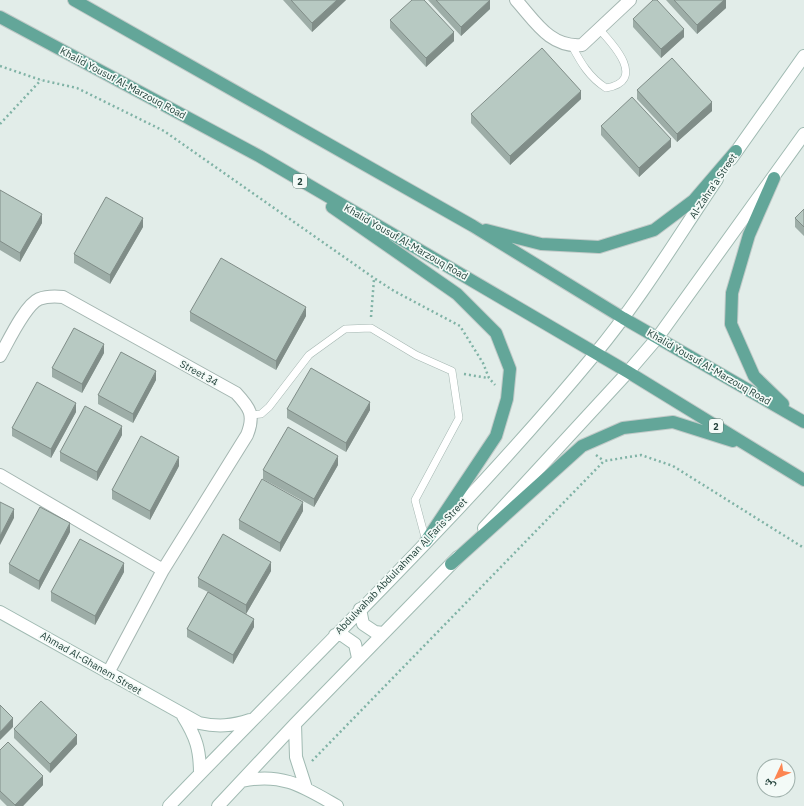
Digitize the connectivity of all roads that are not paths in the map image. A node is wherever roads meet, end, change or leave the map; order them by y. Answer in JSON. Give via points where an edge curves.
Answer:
{"nodes":[{"id":1,"x":74,"y":0,"type":"edge"},
{"id":2,"x":82,"y":0,"type":"edge"},
{"id":3,"x":516,"y":0,"type":"edge"},
{"id":4,"x":630,"y":0,"type":"edge"},
{"id":5,"x":0,"y":17,"type":"edge"},
{"id":6,"x":107,"y":17,"type":"junction"},
{"id":7,"x":599,"y":29,"type":"junction"},
{"id":8,"x":572,"y":46,"type":"junction"},
{"id":9,"x":804,"y":56,"type":"edge"},
{"id":10,"x":804,"y":134,"type":"edge"},
{"id":11,"x":736,"y":151,"type":"junction"},
{"id":12,"x":259,"y":156,"type":"junction"},
{"id":13,"x":774,"y":178,"type":"junction"},
{"id":14,"x":473,"y":226,"type":"junction"},
{"id":15,"x":623,"y":318,"type":"junction"},
{"id":16,"x":658,"y":337,"type":"junction"},
{"id":17,"x":596,"y":354,"type":"junction"},
{"id":18,"x":0,"y":356,"type":"edge"},
{"id":19,"x":628,"y":372,"type":"junction"},
{"id":20,"x":252,"y":415,"type":"junction"},
{"id":21,"x":799,"y":419,"type":"edge"},
{"id":22,"x":754,"y":448,"type":"junction"},
{"id":23,"x":0,"y":475,"type":"edge"},
{"id":24,"x":804,"y":480,"type":"edge"},
{"id":25,"x":426,"y":541,"type":"junction"},
{"id":26,"x":451,"y":564,"type":"junction"},
{"id":27,"x":163,"y":570,"type":"junction"},
{"id":28,"x":360,"y":609,"type":"junction"},
{"id":29,"x":0,"y":612,"type":"edge"},
{"id":30,"x":383,"y":633,"type":"junction"},
{"id":31,"x":335,"y":635,"type":"junction"},
{"id":32,"x":358,"y":658,"type":"junction"},
{"id":33,"x":108,"y":673,"type":"junction"},
{"id":34,"x":182,"y":715,"type":"junction"},
{"id":35,"x":252,"y":720,"type":"junction"},
{"id":36,"x":294,"y":724,"type":"junction"},
{"id":37,"x":200,"y":774,"type":"junction"},
{"id":38,"x":242,"y":781,"type":"junction"},
{"id":39,"x":306,"y":788,"type":"junction"},
{"id":40,"x":169,"y":806,"type":"edge"},
{"id":41,"x":218,"y":806,"type":"edge"},
{"id":42,"x":337,"y":806,"type":"edge"}],
"edges":[{"from":1,"to":6,"type":"main road","name":"Khalid Yousuf Al-Marzouq Road"},
{"from":2,"to":6,"type":"main road"},
{"from":3,"to":8,"type":"street","via":[[550,38]]},
{"from":4,"to":7,"type":"street"},
{"from":5,"to":12,"type":"main road","name":"Khalid Yousuf Al-Marzouq Road","number":"2"},
{"from":6,"to":14,"type":"main road","name":"Khalid Yousuf Al-Marzouq Road"},
{"from":7,"to":8,"type":"street","via":[[582,44]]},
{"from":7,"to":8,"type":"lane","via":[[615,46],[624,63],[624,80],[616,86],[606,88],[594,80]]},
{"from":9,"to":11,"type":"street","name":"Al-Zahra'a Street"},
{"from":10,"to":13,"type":"street"},
{"from":11,"to":14,"type":"main road","via":[[694,200],[654,230],[599,247],[541,244]]},
{"from":11,"to":15,"type":"street","name":"Al-Zahra'a Street"},
{"from":12,"to":17,"type":"main road","name":"Khalid Yousuf Al-Marzouq Road","number":"2"},
{"from":12,"to":25,"type":"main road","via":[[457,294],[496,333],[510,368],[507,399],[496,436]]},
{"from":13,"to":16,"type":"street"},
{"from":13,"to":21,"type":"main road","via":[[749,235],[732,293],[731,324],[754,376]]},
{"from":14,"to":15,"type":"main road","name":"Khalid Yousuf Al-Marzouq Road"},
{"from":15,"to":16,"type":"main road","name":"Khalid Yousuf Al-Marzouq Road"},
{"from":15,"to":17,"type":"street","name":"Abdulwahab Abdulrahman Al Faris Street"},
{"from":16,"to":19,"type":"street"},
{"from":16,"to":21,"type":"main road","name":"Khalid Yousuf Al-Marzouq Road"},
{"from":17,"to":19,"type":"main road","name":"Khalid Yousuf Al-Marzouq Road","number":"2"},
{"from":17,"to":25,"type":"street","name":"Abdulwahab Abdulrahman Al Faris Street","via":[[531,429]]},
{"from":18,"to":20,"type":"street","name":"Street 34","via":[[22,318],[37,300],[50,296],[63,297],[236,393]]},
{"from":19,"to":22,"type":"main road","name":"Khalid Yousuf Al-Marzouq Road","number":"2"},
{"from":19,"to":26,"type":"street"},
{"from":20,"to":25,"type":"lane","via":[[261,414],[269,407],[309,355],[345,329],[370,328],[416,355],[452,371],[459,418],[415,500]]},
{"from":20,"to":27,"type":"street","via":[[247,435]]},
{"from":22,"to":24,"type":"main road","name":"Khalid Yousuf Al-Marzouq Road","number":"2"},
{"from":22,"to":26,"type":"main road","via":[[673,422],[623,428],[582,446]]},
{"from":23,"to":27,"type":"street"},
{"from":25,"to":28,"type":"street","name":"Abdulwahab Abdulrahman Al Faris Street"},
{"from":26,"to":30,"type":"street"},
{"from":27,"to":33,"type":"street"},
{"from":28,"to":30,"type":"street","via":[[363,624],[375,632]]},
{"from":28,"to":31,"type":"street","name":"Abdulwahab Abdulrahman Al Faris Street"},
{"from":29,"to":33,"type":"street","name":"Ahmad Al-Ghanem Street"},
{"from":30,"to":32,"type":"street"},
{"from":31,"to":32,"type":"street","via":[[355,644]]},
{"from":31,"to":35,"type":"street","name":"Abdulwahab Abdulrahman Al Faris Street"},
{"from":32,"to":36,"type":"street"},
{"from":33,"to":34,"type":"street","name":"Ahmad Al-Ghanem Street"},
{"from":34,"to":35,"type":"street","name":"Ahmad Al-Ghanem Street","via":[[199,723],[217,726],[235,725]]},
{"from":34,"to":37,"type":"street","name":"Ahmad Al-Ghanem Street","via":[[194,733],[200,753]]},
{"from":35,"to":37,"type":"street","name":"Abdulwahab Abdulrahman Al Faris Street"},
{"from":36,"to":38,"type":"street"},
{"from":36,"to":39,"type":"street","via":[[296,757]]},
{"from":37,"to":40,"type":"street","name":"Abdulwahab Abdulrahman Al Faris Street"},
{"from":38,"to":39,"type":"street","via":[[275,778]]},
{"from":38,"to":41,"type":"street"},
{"from":39,"to":42,"type":"street"}]}
